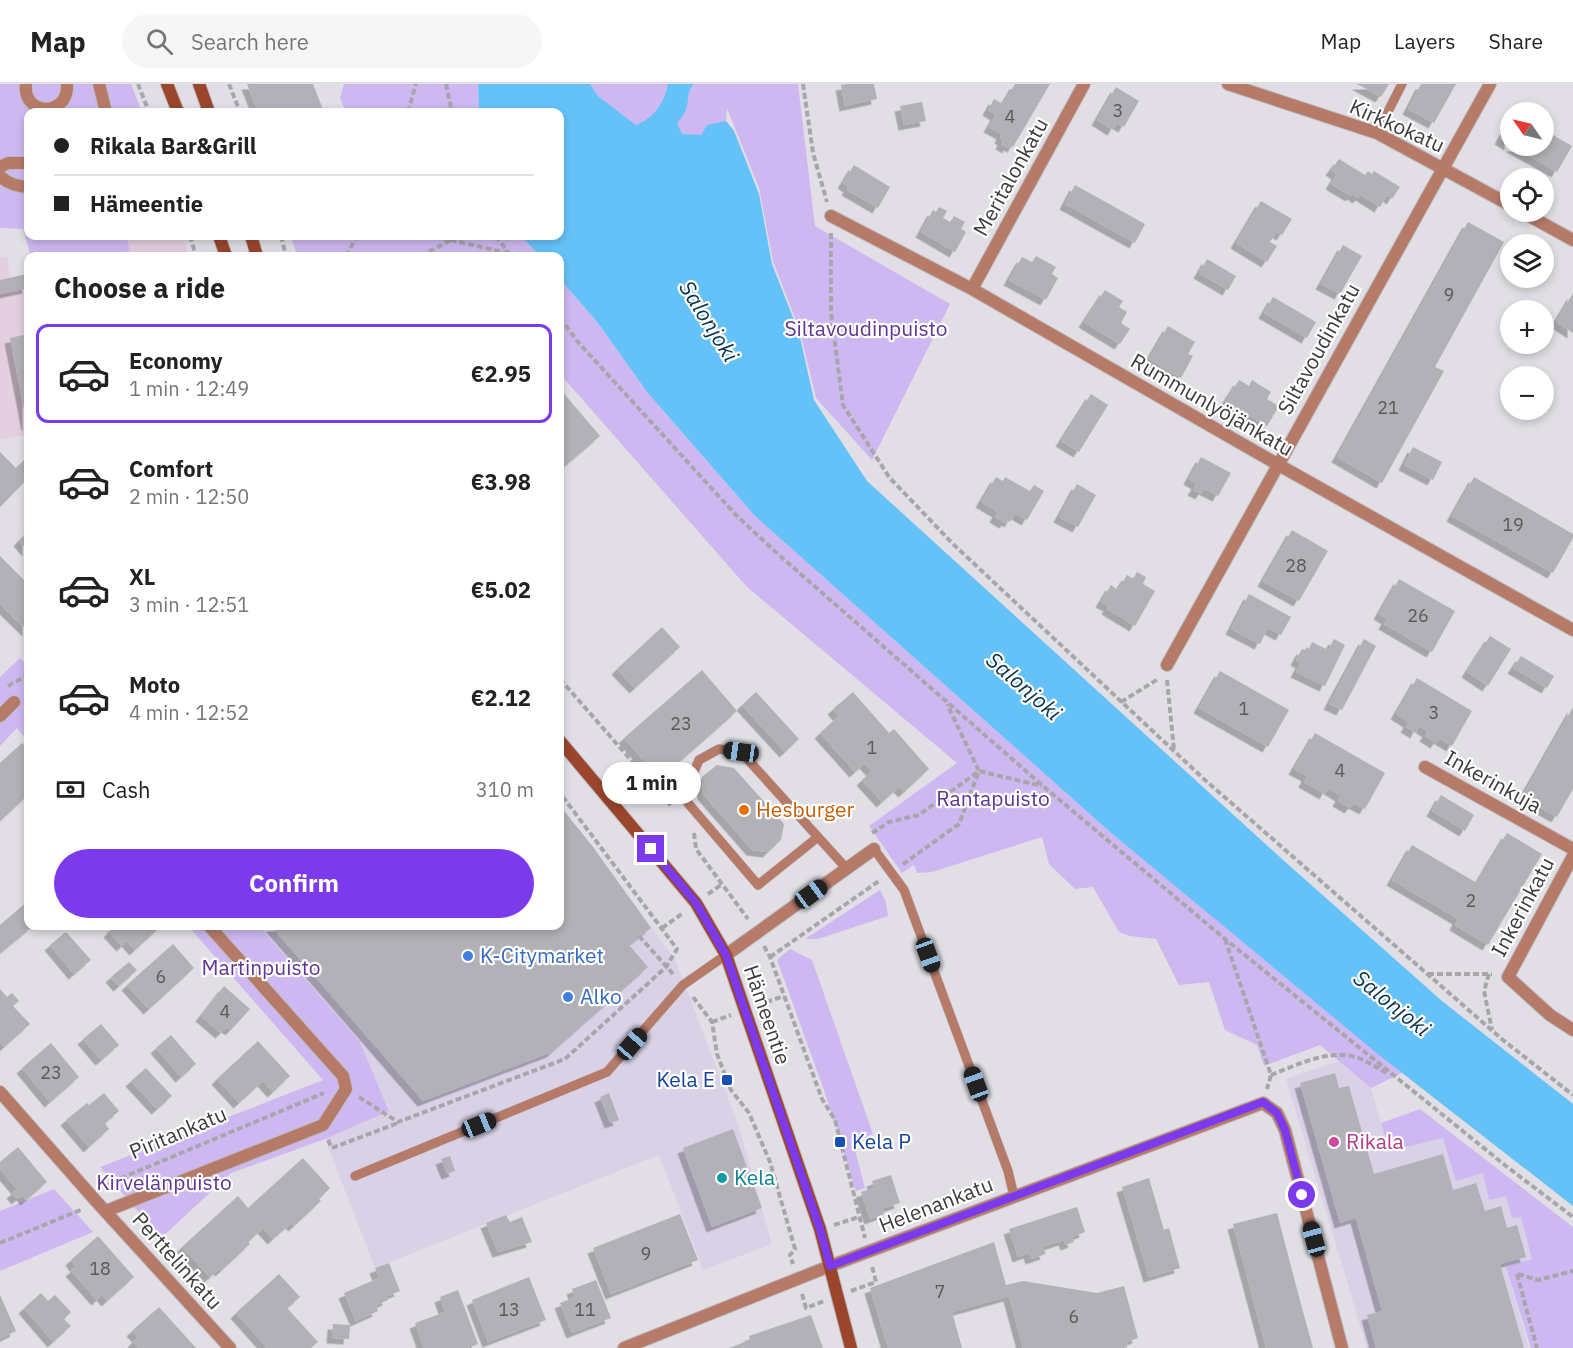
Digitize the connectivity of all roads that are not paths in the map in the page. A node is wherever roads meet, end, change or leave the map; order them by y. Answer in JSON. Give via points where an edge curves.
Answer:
{"nodes":[{"id":1,"x":26,"y":84,"type":"edge"},
{"id":2,"x":66,"y":84,"type":"edge"},
{"id":3,"x":99,"y":84,"type":"edge"},
{"id":4,"x":167,"y":84,"type":"edge"},
{"id":5,"x":199,"y":84,"type":"edge"},
{"id":6,"x":1084,"y":84,"type":"edge"},
{"id":7,"x":1228,"y":84,"type":"edge"},
{"id":8,"x":1402,"y":84,"type":"edge"},
{"id":9,"x":1490,"y":84,"type":"edge"},
{"id":10,"x":40,"y":108,"type":"edge"},
{"id":11,"x":53,"y":108,"type":"edge"},
{"id":12,"x":105,"y":108,"type":"edge"},
{"id":13,"x":176,"y":108,"type":"edge"},
{"id":14,"x":208,"y":108,"type":"edge"},
{"id":15,"x":1377,"y":134,"type":"junction"},
{"id":16,"x":24,"y":163,"type":"edge"},
{"id":17,"x":0,"y":167,"type":"edge"},
{"id":18,"x":1442,"y":168,"type":"junction"},
{"id":19,"x":0,"y":176,"type":"edge"},
{"id":20,"x":24,"y":186,"type":"edge"},
{"id":21,"x":1500,"y":200,"type":"edge"},
{"id":22,"x":831,"y":216,"type":"road end"},
{"id":23,"x":1540,"y":222,"type":"edge"},
{"id":24,"x":1573,"y":240,"type":"edge"},
{"id":25,"x":972,"y":289,"type":"junction"},
{"id":26,"x":1277,"y":464,"type":"junction"},
{"id":27,"x":1573,"y":630,"type":"edge"},
{"id":28,"x":1167,"y":665,"type":"road end"},
{"id":29,"x":14,"y":702,"type":"dead end"},
{"id":30,"x":0,"y":716,"type":"edge"},
{"id":31,"x":564,"y":746,"type":"edge"},
{"id":32,"x":1425,"y":767,"type":"dead end"},
{"id":33,"x":818,"y":837,"type":"junction"},
{"id":34,"x":874,"y":849,"type":"joint"},
{"id":35,"x":1573,"y":849,"type":"edge"},
{"id":36,"x":1573,"y":856,"type":"edge"},
{"id":37,"x":847,"y":869,"type":"junction"},
{"id":38,"x":213,"y":930,"type":"edge"},
{"id":39,"x":726,"y":955,"type":"junction"},
{"id":40,"x":1573,"y":1030,"type":"edge"},
{"id":41,"x":0,"y":1092,"type":"edge"},
{"id":42,"x":355,"y":1176,"type":"dead end"},
{"id":43,"x":1014,"y":1196,"type":"junction"},
{"id":44,"x":106,"y":1211,"type":"junction"},
{"id":45,"x":830,"y":1266,"type":"junction"},
{"id":46,"x":230,"y":1348,"type":"edge"},
{"id":47,"x":624,"y":1348,"type":"edge"},
{"id":48,"x":851,"y":1348,"type":"edge"},
{"id":49,"x":1342,"y":1348,"type":"edge"}],
"edges":[{"from":1,"to":10,"type":"street","via":[[30,101]]},
{"from":2,"to":11,"type":"street","via":[[65,98]]},
{"from":3,"to":12,"type":"street"},
{"from":4,"to":13,"type":"main road"},
{"from":5,"to":14,"type":"main road"},
{"from":6,"to":25,"type":"street","name":"Meritalonkatu"},
{"from":7,"to":15,"type":"street","name":"Kirkkokatu"},
{"from":8,"to":15,"type":"lane"},
{"from":9,"to":18,"type":"street","name":"Siltavoudinkatu"},
{"from":15,"to":18,"type":"street","name":"Kirkkokatu"},
{"from":16,"to":17,"type":"street"},
{"from":18,"to":21,"type":"street","name":"Kirkkokatu"},
{"from":18,"to":26,"type":"street","name":"Siltavoudinkatu"},
{"from":19,"to":20,"type":"street","via":[[6,182]]},
{"from":22,"to":25,"type":"street","name":"Rummunlyöjänkatu"},
{"from":23,"to":24,"type":"street"},
{"from":25,"to":26,"type":"street","name":"Rummunlyöjänkatu"},
{"from":26,"to":27,"type":"street","name":"Rummunlyöjänkatu"},
{"from":26,"to":28,"type":"street","name":"Siltavoudinkatu"},
{"from":29,"to":30,"type":"street"},
{"from":31,"to":39,"type":"main road","name":"Hämeentie","via":[[696,903]]},
{"from":32,"to":35,"type":"street","name":"Inkerinkuja"},
{"from":33,"to":33,"type":"lane","via":[[741,752],[719,749],[699,760],[687,802],[758,885]]},
{"from":33,"to":37,"type":"lane"},
{"from":34,"to":37,"type":"street"},
{"from":34,"to":43,"type":"lane","via":[[904,890]]},
{"from":36,"to":40,"type":"street","name":"Inkerinkatu","via":[[1508,977]]},
{"from":37,"to":39,"type":"street"},
{"from":38,"to":44,"type":"street","via":[[343,1076],[346,1089],[323,1125]]},
{"from":39,"to":42,"type":"lane","via":[[683,985],[607,1072]]},
{"from":39,"to":45,"type":"main road","name":"Hämeentie"},
{"from":41,"to":44,"type":"street","name":"Perttelinkatu"},
{"from":43,"to":45,"type":"street","name":"Helenankatu"},
{"from":43,"to":49,"type":"street","name":"Helenankatu","via":[[1263,1102],[1277,1113],[1285,1130]]},
{"from":44,"to":46,"type":"street","name":"Perttelinkatu"},
{"from":45,"to":47,"type":"street","name":"Helenankatu"},
{"from":45,"to":48,"type":"main road","name":"Hämeentie"}]}
